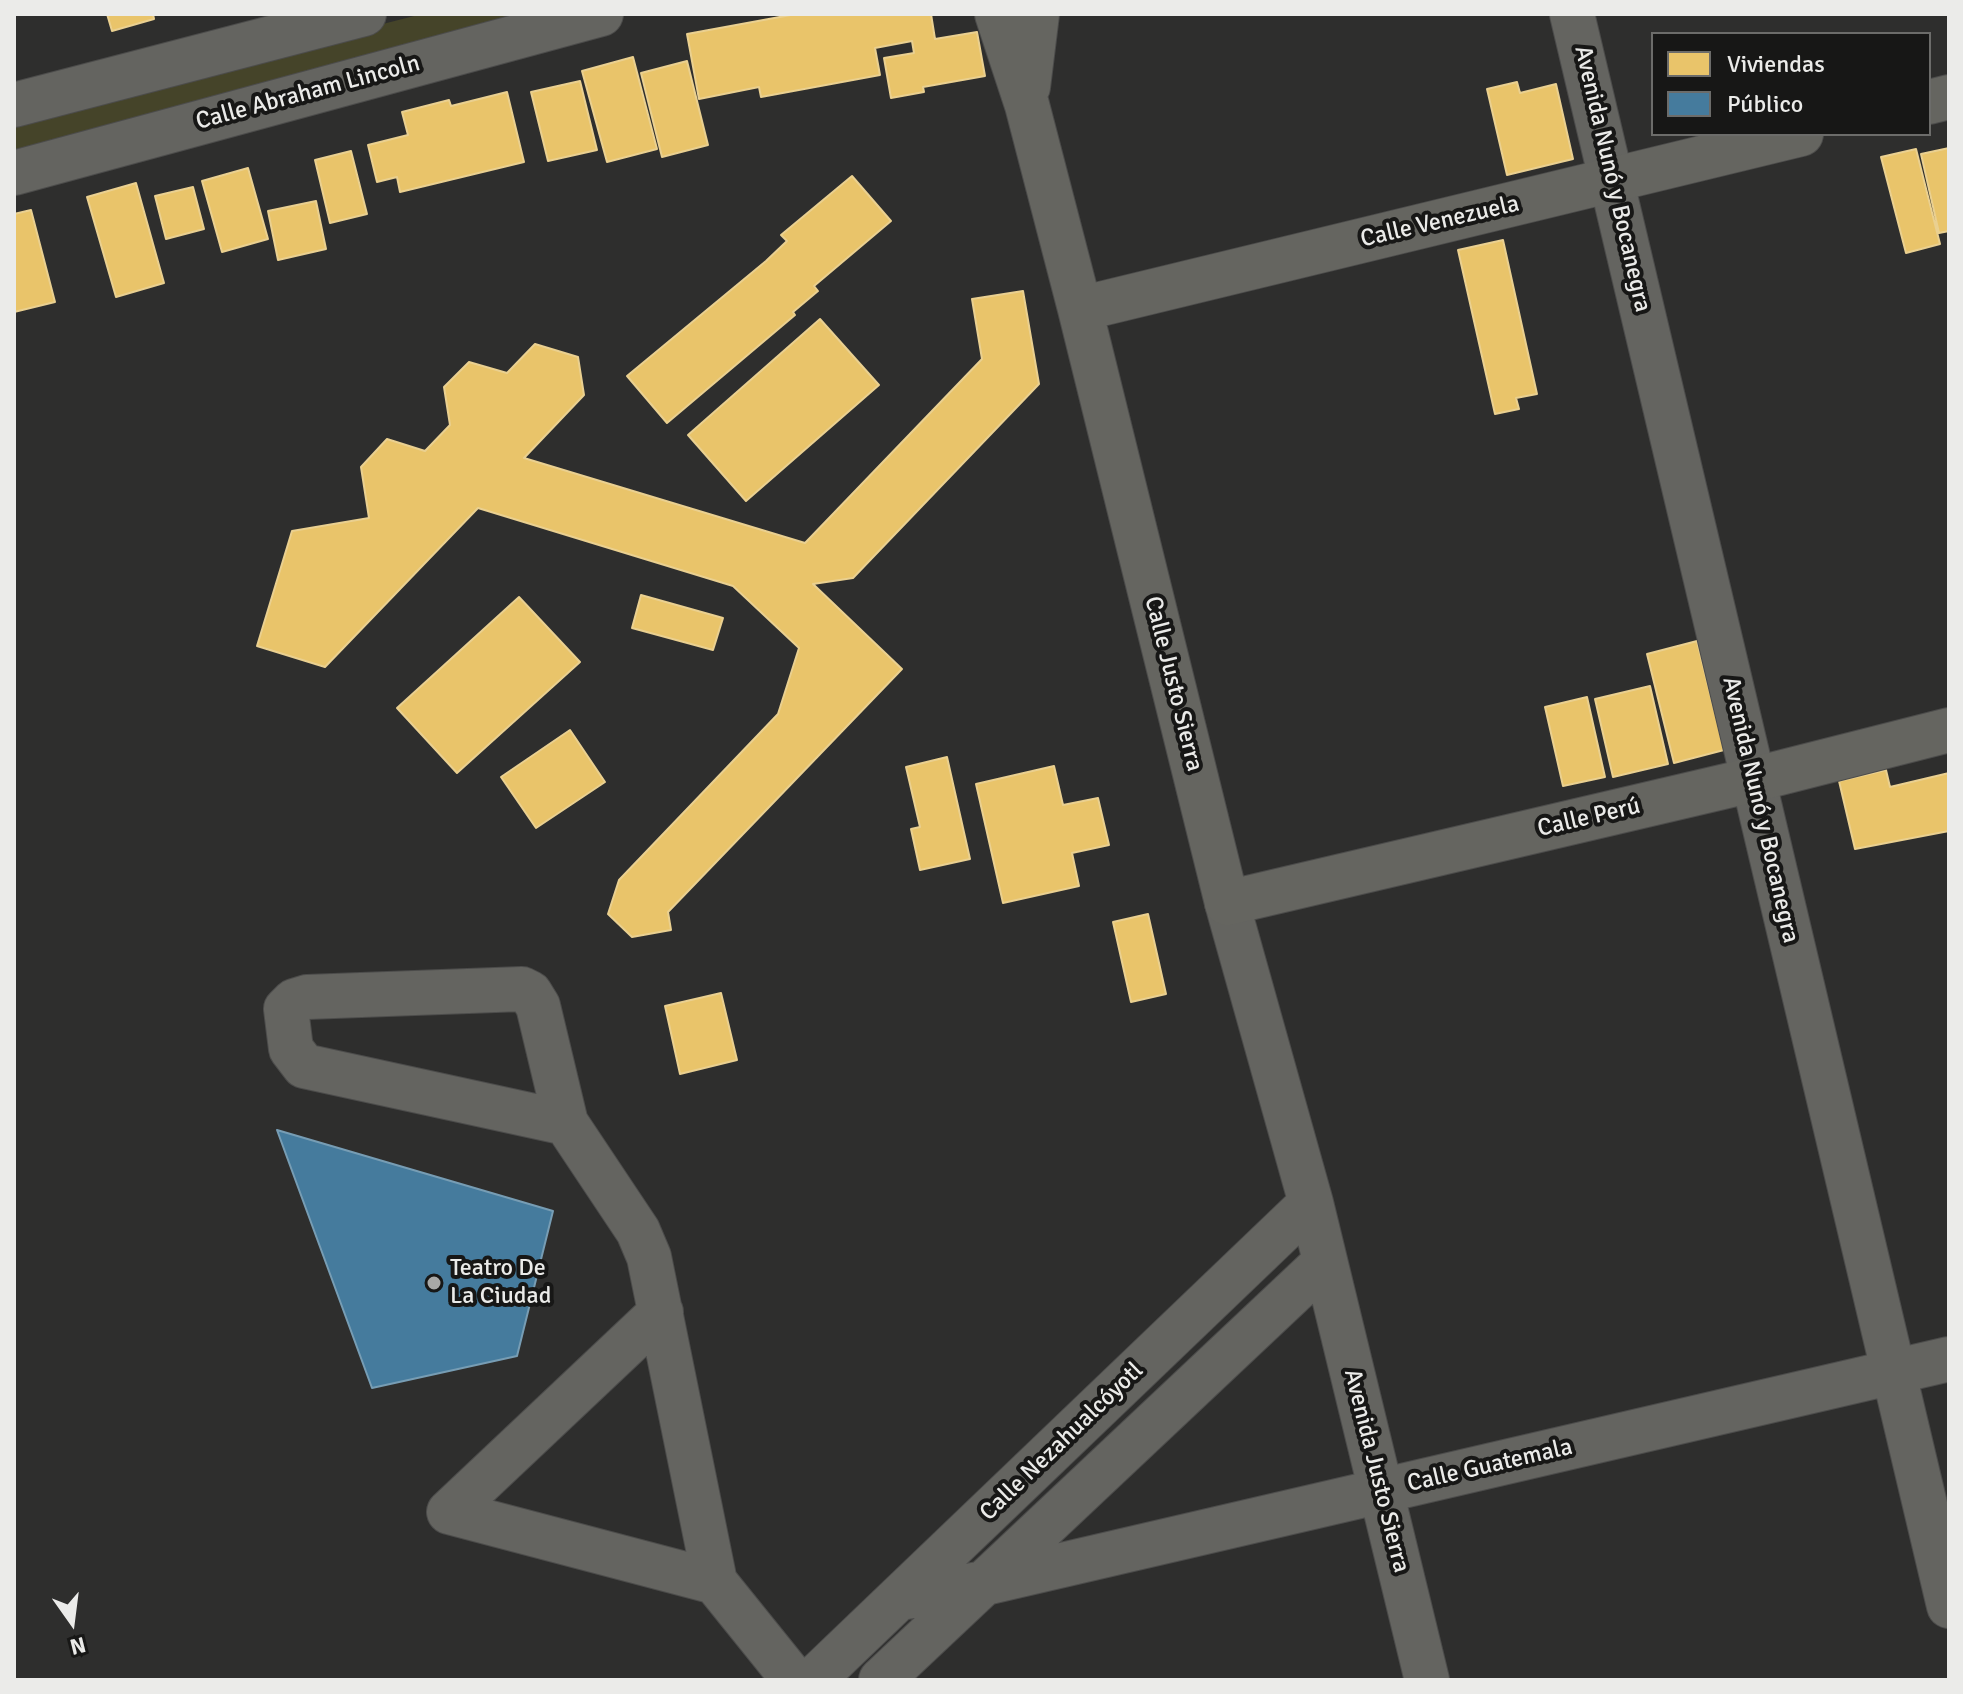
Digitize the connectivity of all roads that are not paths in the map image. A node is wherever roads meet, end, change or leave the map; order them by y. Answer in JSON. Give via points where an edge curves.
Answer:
{"nodes":[{"id":1,"x":364,"y":14,"type":"edge"},
{"id":2,"x":601,"y":14,"type":"edge"},
{"id":3,"x":997,"y":14,"type":"edge"},
{"id":4,"x":1037,"y":14,"type":"edge"},
{"id":5,"x":1572,"y":14,"type":"edge"},
{"id":6,"x":226,"y":51,"type":"junction"},
{"id":7,"x":14,"y":105,"type":"edge"},
{"id":8,"x":1027,"y":105,"type":"junction"},
{"id":9,"x":241,"y":111,"type":"junction"},
{"id":10,"x":1793,"y":136,"type":"edge"},
{"id":11,"x":14,"y":173,"type":"edge"},
{"id":12,"x":1613,"y":180,"type":"junction"},
{"id":13,"x":1080,"y":309,"type":"junction"},
{"id":14,"x":1949,"y":730,"type":"edge"},
{"id":15,"x":1752,"y":780,"type":"junction"},
{"id":16,"x":1227,"y":903,"type":"junction"},
{"id":17,"x":566,"y":1123,"type":"junction"},
{"id":18,"x":1311,"y":1203,"type":"junction"},
{"id":19,"x":1325,"y":1262,"type":"junction"},
{"id":20,"x":661,"y":1312,"type":"junction"},
{"id":21,"x":1949,"y":1359,"type":"edge"},
{"id":22,"x":1893,"y":1371,"type":"junction"},
{"id":23,"x":1382,"y":1491,"type":"junction"},
{"id":24,"x":715,"y":1582,"type":"junction"},
{"id":25,"x":985,"y":1583,"type":"junction"},
{"id":26,"x":900,"y":1598,"type":"junction"},
{"id":27,"x":1949,"y":1606,"type":"edge"},
{"id":28,"x":867,"y":1628,"type":"junction"},
{"id":29,"x":794,"y":1680,"type":"edge"},
{"id":30,"x":813,"y":1680,"type":"edge"},
{"id":31,"x":881,"y":1680,"type":"edge"},
{"id":32,"x":1427,"y":1680,"type":"edge"}],
"edges":[{"from":1,"to":6,"type":"street"},
{"from":2,"to":9,"type":"street","name":"Calle Abraham Lincoln"},
{"from":3,"to":8,"type":"main road","name":"Calle Justo Sierra"},
{"from":4,"to":8,"type":"main road"},
{"from":5,"to":12,"type":"street","name":"Avenida Nunó y Bocanegra"},
{"from":6,"to":7,"type":"street"},
{"from":6,"to":9,"type":"street"},
{"from":8,"to":13,"type":"main road","name":"Calle Justo Sierra"},
{"from":9,"to":11,"type":"street","name":"Calle Abraham Lincoln"},
{"from":10,"to":12,"type":"main road","name":"Calle Venezuela"},
{"from":12,"to":13,"type":"main road","name":"Calle Venezuela"},
{"from":12,"to":15,"type":"street","name":"Avenida Nunó y Bocanegra"},
{"from":13,"to":16,"type":"main road","name":"Calle Justo Sierra"},
{"from":14,"to":15,"type":"main road","name":"Calle Perú"},
{"from":15,"to":16,"type":"main road","name":"Calle Perú"},
{"from":15,"to":22,"type":"street","name":"Avenida Nunó y Bocanegra"},
{"from":16,"to":18,"type":"street","name":"Calle Justo Sierra"},
{"from":17,"to":17,"type":"street","via":[[538,1006],[522,989],[307,997],[286,1009],[291,1049],[304,1066]]},
{"from":17,"to":20,"type":"street","via":[[638,1231]]},
{"from":18,"to":19,"type":"street","name":"Calle Justo Sierra"},
{"from":18,"to":26,"type":"street","name":"Calle Nezahualcóyotl"},
{"from":19,"to":23,"type":"street","name":"Avenida Justo Sierra"},
{"from":19,"to":25,"type":"street","name":"Calle Nezahualcóyotl"},
{"from":20,"to":24,"type":"street"},
{"from":20,"to":24,"type":"street","via":[[449,1512]]},
{"from":21,"to":22,"type":"street","name":"Calle Guatemala"},
{"from":22,"to":23,"type":"street","name":"Calle Guatemala"},
{"from":22,"to":27,"type":"street","name":"Avenida Nunó y Bocanegra"},
{"from":23,"to":25,"type":"street","name":"Calle Guatemala"},
{"from":23,"to":32,"type":"street","name":"Avenida Justo Sierra"},
{"from":24,"to":29,"type":"street"},
{"from":25,"to":26,"type":"street","name":"Calle Guatemala"},
{"from":25,"to":31,"type":"street","name":"Calle Nezahualcóyotl"},
{"from":26,"to":28,"type":"street","name":"Calle Nezahualcóyotl"},
{"from":28,"to":30,"type":"street","name":"Calle Nezahualcóyotl"},
{"from":28,"to":31,"type":"street"}]}
